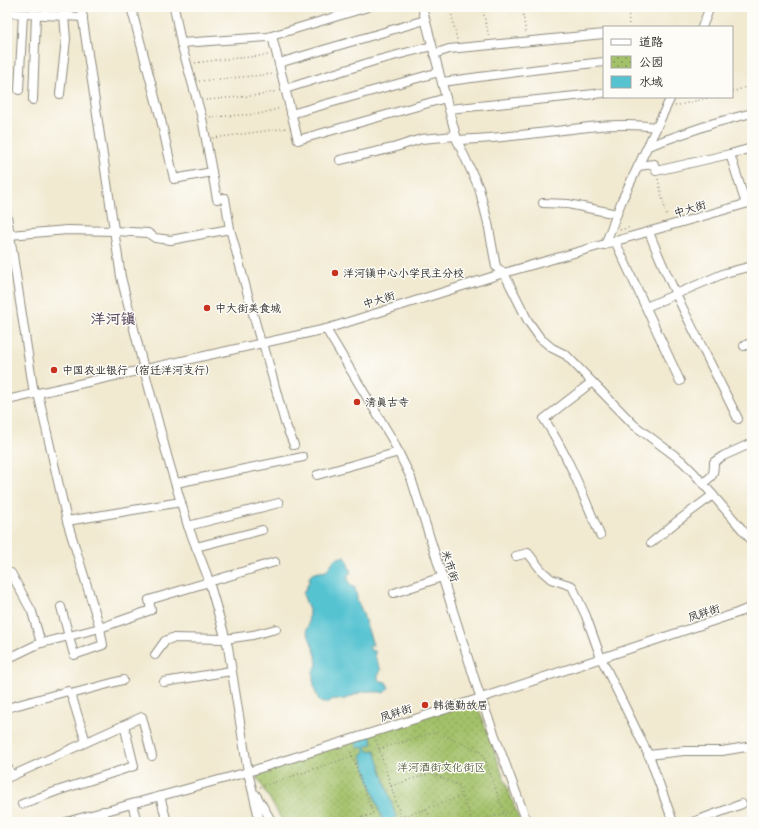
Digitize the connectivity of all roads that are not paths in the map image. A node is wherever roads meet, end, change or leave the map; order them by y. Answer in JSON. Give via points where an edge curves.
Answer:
{"nodes":[{"id":1,"x":81,"y":7,"type":"edge"},
{"id":2,"x":131,"y":7,"type":"edge"},
{"id":3,"x":174,"y":7,"type":"edge"},
{"id":4,"x":368,"y":7,"type":"edge"},
{"id":5,"x":422,"y":7,"type":"edge"},
{"id":6,"x":710,"y":7,"type":"edge"},
{"id":7,"x":35,"y":12,"type":"edge"},
{"id":8,"x":7,"y":13,"type":"edge"},
{"id":9,"x":23,"y":14,"type":"junction"},
{"id":10,"x":64,"y":16,"type":"junction"},
{"id":11,"x":83,"y":17,"type":"junction"},
{"id":12,"x":425,"y":20,"type":"junction"},
{"id":13,"x":702,"y":26,"type":"edge"},
{"id":14,"x":603,"y":34,"type":"edge"},
{"id":15,"x":272,"y":36,"type":"junction"},
{"id":16,"x":181,"y":43,"type":"junction"},
{"id":17,"x":433,"y":50,"type":"junction"},
{"id":18,"x":603,"y":62,"type":"edge"},
{"id":19,"x":279,"y":63,"type":"junction"},
{"id":20,"x":439,"y":72,"type":"junction"},
{"id":21,"x":442,"y":82,"type":"junction"},
{"id":22,"x":19,"y":90,"type":"dead end"},
{"id":23,"x":285,"y":90,"type":"junction"},
{"id":24,"x":603,"y":93,"type":"edge"},
{"id":25,"x":60,"y":94,"type":"dead end"},
{"id":26,"x":446,"y":98,"type":"junction"},
{"id":27,"x":671,"y":98,"type":"edge"},
{"id":28,"x":33,"y":100,"type":"dead end"},
{"id":29,"x":449,"y":109,"type":"junction"},
{"id":30,"x":290,"y":110,"type":"junction"},
{"id":31,"x":752,"y":112,"type":"edge"},
{"id":32,"x":656,"y":127,"type":"junction"},
{"id":33,"x":457,"y":138,"type":"junction"},
{"id":34,"x":648,"y":146,"type":"junction"},
{"id":35,"x":752,"y":148,"type":"edge"},
{"id":36,"x":730,"y":154,"type":"junction"},
{"id":37,"x":340,"y":160,"type":"dead end"},
{"id":38,"x":638,"y":166,"type":"junction"},
{"id":39,"x":212,"y":172,"type":"junction"},
{"id":40,"x":750,"y":202,"type":"edge"},
{"id":41,"x":543,"y":203,"type":"dead end"},
{"id":42,"x":617,"y":214,"type":"junction"},
{"id":43,"x":7,"y":216,"type":"edge"},
{"id":44,"x":230,"y":230,"type":"junction"},
{"id":45,"x":115,"y":231,"type":"junction"},
{"id":46,"x":649,"y":232,"type":"junction"},
{"id":47,"x":10,"y":235,"type":"junction"},
{"id":48,"x":615,"y":241,"type":"junction"},
{"id":49,"x":605,"y":244,"type":"junction"},
{"id":50,"x":752,"y":266,"type":"edge"},
{"id":51,"x":504,"y":273,"type":"junction"},
{"id":52,"x":676,"y":294,"type":"junction"},
{"id":53,"x":646,"y":307,"type":"junction"},
{"id":54,"x":326,"y":328,"type":"junction"},
{"id":55,"x":752,"y":342,"type":"edge"},
{"id":56,"x":262,"y":343,"type":"junction"},
{"id":57,"x":744,"y":346,"type":"dead end"},
{"id":58,"x":144,"y":369,"type":"junction"},
{"id":59,"x":680,"y":381,"type":"dead end"},
{"id":60,"x":592,"y":382,"type":"junction"},
{"id":61,"x":36,"y":393,"type":"junction"},
{"id":62,"x":7,"y":400,"type":"edge"},
{"id":63,"x":738,"y":419,"type":"dead end"},
{"id":64,"x":752,"y":443,"type":"edge"},
{"id":65,"x":294,"y":445,"type":"dead end"},
{"id":66,"x":399,"y":452,"type":"junction"},
{"id":67,"x":303,"y":457,"type":"dead end"},
{"id":68,"x":317,"y":475,"type":"dead end"},
{"id":69,"x":176,"y":483,"type":"junction"},
{"id":70,"x":703,"y":483,"type":"junction"},
{"id":71,"x":713,"y":495,"type":"junction"},
{"id":72,"x":181,"y":502,"type":"junction"},
{"id":73,"x":279,"y":503,"type":"dead end"},
{"id":74,"x":67,"y":521,"type":"junction"},
{"id":75,"x":188,"y":526,"type":"junction"},
{"id":76,"x":262,"y":530,"type":"dead end"},
{"id":77,"x":600,"y":535,"type":"dead end"},
{"id":78,"x":752,"y":541,"type":"edge"},
{"id":79,"x":652,"y":543,"type":"dead end"},
{"id":80,"x":196,"y":547,"type":"junction"},
{"id":81,"x":516,"y":556,"type":"dead end"},
{"id":82,"x":275,"y":562,"type":"dead end"},
{"id":83,"x":7,"y":573,"type":"edge"},
{"id":84,"x":442,"y":577,"type":"junction"},
{"id":85,"x":208,"y":582,"type":"junction"},
{"id":86,"x":394,"y":593,"type":"dead end"},
{"id":87,"x":61,"y":607,"type":"dead end"},
{"id":88,"x":752,"y":607,"type":"edge"},
{"id":89,"x":100,"y":628,"type":"junction"},
{"id":90,"x":276,"y":629,"type":"dead end"},
{"id":91,"x":68,"y":636,"type":"junction"},
{"id":92,"x":225,"y":639,"type":"junction"},
{"id":93,"x":41,"y":643,"type":"junction"},
{"id":94,"x":155,"y":655,"type":"dead end"},
{"id":95,"x":601,"y":658,"type":"junction"},
{"id":96,"x":7,"y":659,"type":"edge"},
{"id":97,"x":231,"y":671,"type":"junction"},
{"id":98,"x":123,"y":680,"type":"dead end"},
{"id":99,"x":164,"y":682,"type":"dead end"},
{"id":100,"x":71,"y":694,"type":"junction"},
{"id":101,"x":481,"y":698,"type":"junction"},
{"id":102,"x":7,"y":708,"type":"edge"},
{"id":103,"x":124,"y":725,"type":"junction"},
{"id":104,"x":86,"y":742,"type":"junction"},
{"id":105,"x":752,"y":746,"type":"edge"},
{"id":106,"x":648,"y":755,"type":"junction"},
{"id":107,"x":152,"y":756,"type":"dead end"},
{"id":108,"x":7,"y":767,"type":"edge"},
{"id":109,"x":248,"y":772,"type":"junction"},
{"id":110,"x":9,"y":777,"type":"edge"},
{"id":111,"x":160,"y":796,"type":"junction"},
{"id":112,"x":22,"y":804,"type":"dead end"},
{"id":113,"x":132,"y":804,"type":"junction"},
{"id":114,"x":742,"y":804,"type":"dead end"},
{"id":115,"x":104,"y":811,"type":"junction"},
{"id":116,"x":66,"y":822,"type":"edge"},
{"id":117,"x":106,"y":822,"type":"edge"},
{"id":118,"x":137,"y":822,"type":"edge"},
{"id":119,"x":167,"y":822,"type":"edge"},
{"id":120,"x":260,"y":822,"type":"edge"},
{"id":121,"x":272,"y":822,"type":"edge"},
{"id":122,"x":527,"y":822,"type":"edge"},
{"id":123,"x":673,"y":822,"type":"edge"},
{"id":124,"x":693,"y":822,"type":"edge"}],
"edges":[{"from":1,"to":11,"type":"street"},
{"from":2,"to":39,"type":"street","via":[[174,179]]},
{"from":3,"to":16,"type":"street"},
{"from":4,"to":15,"type":"street"},
{"from":5,"to":12,"type":"street"},
{"from":6,"to":13,"type":"street"},
{"from":7,"to":9,"type":"street"},
{"from":7,"to":10,"type":"street"},
{"from":7,"to":28,"type":"street"},
{"from":8,"to":9,"type":"street"},
{"from":9,"to":22,"type":"street"},
{"from":10,"to":11,"type":"street"},
{"from":10,"to":25,"type":"street","via":[[66,39]]},
{"from":11,"to":45,"type":"street"},
{"from":12,"to":17,"type":"street"},
{"from":12,"to":19,"type":"street"},
{"from":14,"to":17,"type":"street"},
{"from":15,"to":16,"type":"street"},
{"from":15,"to":19,"type":"street"},
{"from":16,"to":39,"type":"street","via":[[202,118]]},
{"from":17,"to":20,"type":"street"},
{"from":17,"to":23,"type":"street","via":[[374,61]]},
{"from":18,"to":21,"type":"street"},
{"from":19,"to":23,"type":"street"},
{"from":20,"to":21,"type":"street"},
{"from":20,"to":30,"type":"street"},
{"from":21,"to":26,"type":"street"},
{"from":23,"to":30,"type":"street"},
{"from":24,"to":29,"type":"street"},
{"from":26,"to":29,"type":"street"},
{"from":26,"to":30,"type":"street","via":[[298,140]]},
{"from":27,"to":32,"type":"street"},
{"from":29,"to":33,"type":"street"},
{"from":31,"to":34,"type":"street"},
{"from":32,"to":33,"type":"street","via":[[638,124],[597,126],[524,135]]},
{"from":32,"to":34,"type":"street"},
{"from":33,"to":37,"type":"street","via":[[421,139]]},
{"from":33,"to":51,"type":"street","via":[[479,188],[496,267]]},
{"from":34,"to":38,"type":"street"},
{"from":35,"to":36,"type":"street"},
{"from":36,"to":38,"type":"street","via":[[656,171],[654,164]]},
{"from":36,"to":40,"type":"street"},
{"from":38,"to":42,"type":"street"},
{"from":39,"to":44,"type":"street","via":[[217,199],[225,198]]},
{"from":40,"to":46,"type":"street","name":"中大街"},
{"from":41,"to":42,"type":"street","via":[[568,204]]},
{"from":42,"to":49,"type":"street"},
{"from":43,"to":47,"type":"street"},
{"from":44,"to":45,"type":"street","via":[[171,240],[156,238],[148,233]]},
{"from":44,"to":56,"type":"street"},
{"from":45,"to":47,"type":"street","via":[[67,230]]},
{"from":45,"to":58,"type":"street","via":[[121,277]]},
{"from":46,"to":48,"type":"street","name":"中大街"},
{"from":46,"to":52,"type":"street"},
{"from":47,"to":61,"type":"street"},
{"from":48,"to":49,"type":"street","name":"中大街"},
{"from":48,"to":53,"type":"street"},
{"from":49,"to":51,"type":"street","name":"中大街"},
{"from":50,"to":52,"type":"street","via":[[725,273]]},
{"from":51,"to":54,"type":"street","name":"中大街"},
{"from":51,"to":60,"type":"street","via":[[528,321],[540,338],[566,355]]},
{"from":52,"to":53,"type":"street"},
{"from":52,"to":63,"type":"street"},
{"from":53,"to":59,"type":"street"},
{"from":54,"to":56,"type":"street","name":"中大街"},
{"from":54,"to":66,"type":"street","name":"米市街"},
{"from":55,"to":57,"type":"street"},
{"from":56,"to":58,"type":"street","name":"中大街"},
{"from":56,"to":65,"type":"street","via":[[285,423]]},
{"from":58,"to":61,"type":"street","name":"中大街"},
{"from":58,"to":69,"type":"street"},
{"from":60,"to":70,"type":"street","via":[[634,425],[682,461]]},
{"from":60,"to":77,"type":"street","via":[[544,419],[570,462]]},
{"from":61,"to":62,"type":"street","name":"中大街"},
{"from":61,"to":74,"type":"street"},
{"from":64,"to":70,"type":"street","via":[[714,462],[714,473]]},
{"from":66,"to":68,"type":"street"},
{"from":66,"to":84,"type":"street","name":"米市街","via":[[411,478]]},
{"from":67,"to":69,"type":"street"},
{"from":69,"to":72,"type":"street"},
{"from":70,"to":71,"type":"street"},
{"from":71,"to":78,"type":"street"},
{"from":71,"to":79,"type":"street"},
{"from":72,"to":74,"type":"street"},
{"from":72,"to":75,"type":"street"},
{"from":73,"to":75,"type":"street"},
{"from":74,"to":89,"type":"street"},
{"from":75,"to":80,"type":"street"},
{"from":76,"to":80,"type":"street"},
{"from":80,"to":85,"type":"street"},
{"from":81,"to":95,"type":"street","via":[[528,553],[551,579],[572,586]]},
{"from":82,"to":85,"type":"street"},
{"from":83,"to":93,"type":"street","via":[[11,573],[32,612]]},
{"from":84,"to":86,"type":"street"},
{"from":84,"to":101,"type":"street","name":"米市街"},
{"from":85,"to":89,"type":"street","via":[[149,600],[151,610]]},
{"from":85,"to":92,"type":"street"},
{"from":87,"to":91,"type":"street"},
{"from":88,"to":95,"type":"street","name":"凤祥街"},
{"from":89,"to":91,"type":"street"},
{"from":89,"to":91,"type":"street","via":[[103,645],[74,655]]},
{"from":90,"to":92,"type":"street"},
{"from":91,"to":93,"type":"street"},
{"from":92,"to":94,"type":"street","via":[[172,638],[165,641]]},
{"from":92,"to":97,"type":"street"},
{"from":93,"to":96,"type":"street"},
{"from":95,"to":101,"type":"street","name":"凤祥街"},
{"from":95,"to":106,"type":"street"},
{"from":97,"to":99,"type":"street"},
{"from":97,"to":109,"type":"street"},
{"from":98,"to":100,"type":"street"},
{"from":100,"to":102,"type":"street","via":[[68,691]]},
{"from":100,"to":104,"type":"street"},
{"from":101,"to":109,"type":"street","name":"凤祥街"},
{"from":101,"to":122,"type":"street","name":"米市街"},
{"from":103,"to":104,"type":"street"},
{"from":103,"to":107,"type":"street","via":[[142,717]]},
{"from":103,"to":112,"type":"street","via":[[134,766]]},
{"from":104,"to":110,"type":"street"},
{"from":105,"to":106,"type":"street","via":[[722,751],[684,750]]},
{"from":106,"to":123,"type":"street"},
{"from":108,"to":110,"type":"street"},
{"from":109,"to":111,"type":"street","name":"凤祥街"},
{"from":109,"to":120,"type":"street"},
{"from":109,"to":121,"type":"street","via":[[252,790]]},
{"from":111,"to":113,"type":"street","name":"凤祥街"},
{"from":111,"to":119,"type":"street"},
{"from":113,"to":115,"type":"street","name":"凤祥街"},
{"from":113,"to":118,"type":"street"},
{"from":114,"to":124,"type":"street"},
{"from":115,"to":116,"type":"street","name":"凤祥街"},
{"from":115,"to":117,"type":"street"}]}
